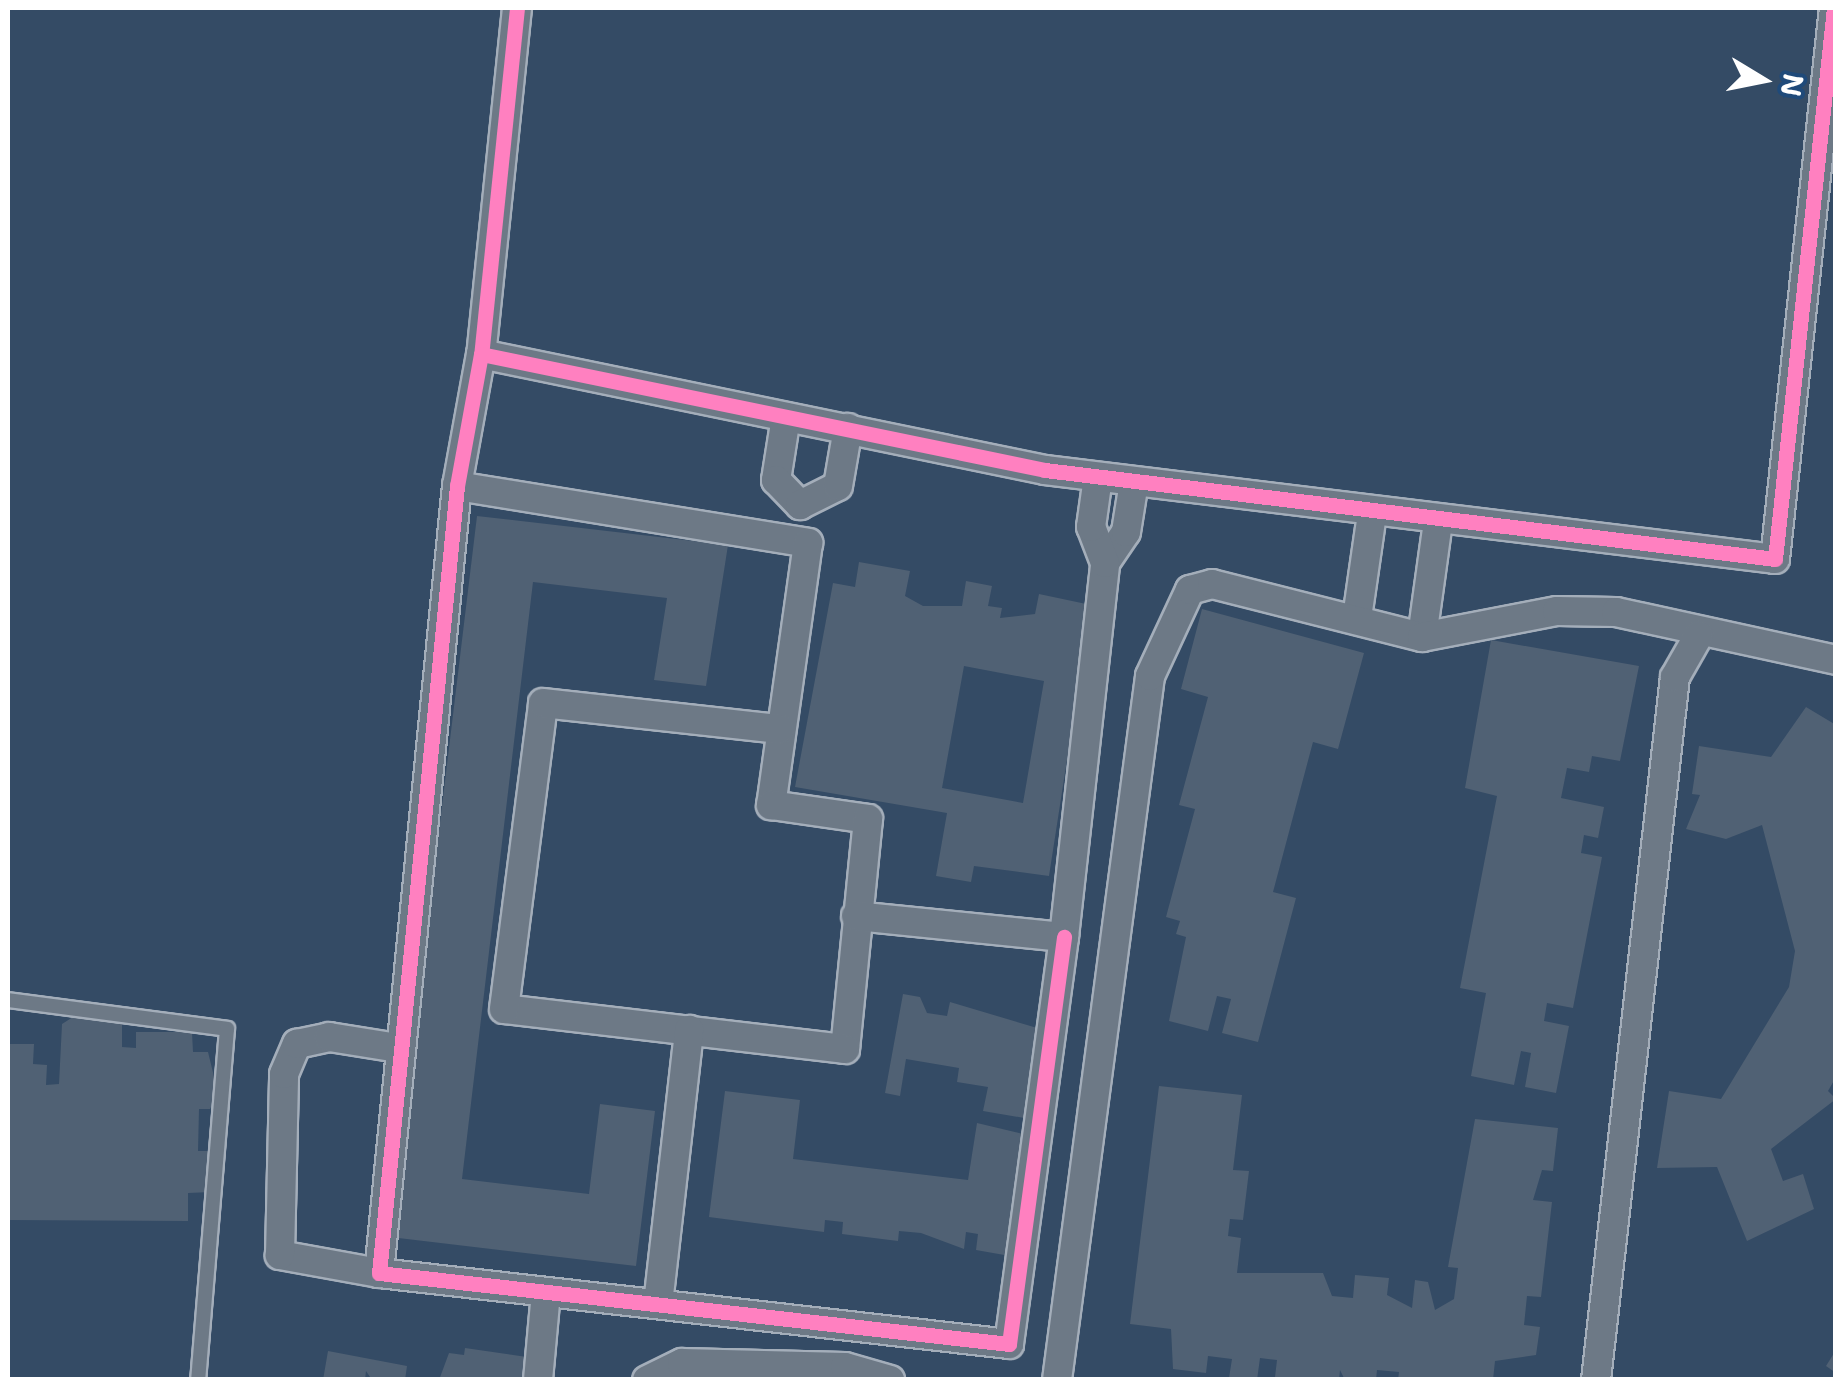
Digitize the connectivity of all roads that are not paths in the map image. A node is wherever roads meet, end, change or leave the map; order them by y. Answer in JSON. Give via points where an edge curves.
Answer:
{"nodes":[{"id":1,"x":517,"y":8,"type":"edge"},
{"id":2,"x":1834,"y":8,"type":"edge"},
{"id":3,"x":482,"y":354,"type":"junction"},
{"id":4,"x":786,"y":417,"type":"junction"},
{"id":5,"x":848,"y":428,"type":"junction"},
{"id":6,"x":1098,"y":477,"type":"junction"},
{"id":7,"x":1134,"y":482,"type":"junction"},
{"id":8,"x":457,"y":486,"type":"junction"},
{"id":9,"x":800,"y":505,"type":"junction"},
{"id":10,"x":1372,"y":514,"type":"junction"},
{"id":11,"x":1438,"y":521,"type":"junction"},
{"id":12,"x":794,"y":540,"type":"junction"},
{"id":13,"x":1105,"y":563,"type":"junction"},
{"id":14,"x":1357,"y":618,"type":"junction"},
{"id":15,"x":1699,"y":635,"type":"junction"},
{"id":16,"x":1422,"y":637,"type":"junction"},
{"id":17,"x":1836,"y":660,"type":"edge"},
{"id":18,"x":780,"y":729,"type":"junction"},
{"id":19,"x":856,"y":916,"type":"junction"},
{"id":20,"x":1064,"y":937,"type":"junction"},
{"id":21,"x":8,"y":1000,"type":"edge"},
{"id":22,"x":689,"y":1030,"type":"junction"},
{"id":23,"x":398,"y":1048,"type":"junction"},
{"id":24,"x":378,"y":1273,"type":"junction"},
{"id":25,"x":546,"y":1292,"type":"junction"},
{"id":26,"x":658,"y":1304,"type":"junction"},
{"id":27,"x":198,"y":1380,"type":"edge"},
{"id":28,"x":538,"y":1380,"type":"edge"},
{"id":29,"x":647,"y":1380,"type":"edge"},
{"id":30,"x":890,"y":1380,"type":"edge"},
{"id":31,"x":1057,"y":1380,"type":"edge"},
{"id":32,"x":1596,"y":1380,"type":"edge"}],
"edges":[{"from":1,"to":3,"type":"street"},
{"from":2,"to":11,"type":"street","via":[[1775,559]]},
{"from":3,"to":4,"type":"street"},
{"from":3,"to":8,"type":"street"},
{"from":4,"to":5,"type":"street"},
{"from":4,"to":9,"type":"street","via":[[776,480]]},
{"from":5,"to":6,"type":"street"},
{"from":5,"to":9,"type":"street","via":[[838,486]]},
{"from":6,"to":7,"type":"street"},
{"from":6,"to":13,"type":"street","via":[[1091,527]]},
{"from":7,"to":10,"type":"street"},
{"from":7,"to":13,"type":"street","via":[[1126,532]]},
{"from":8,"to":12,"type":"street"},
{"from":8,"to":23,"type":"street"},
{"from":9,"to":12,"type":"street"},
{"from":10,"to":11,"type":"street"},
{"from":10,"to":14,"type":"street"},
{"from":11,"to":16,"type":"street"},
{"from":12,"to":18,"type":"street","via":[[808,543]]},
{"from":13,"to":20,"type":"street"},
{"from":14,"to":16,"type":"street"},
{"from":14,"to":31,"type":"street","via":[[1212,584],[1190,590],[1167,624],[1150,676],[1081,1144]]},
{"from":15,"to":16,"type":"street","via":[[1616,612],[1557,612]]},
{"from":15,"to":17,"type":"street"},
{"from":15,"to":32,"type":"street","via":[[1675,677]]},
{"from":18,"to":19,"type":"street","via":[[770,806],[868,819]]},
{"from":18,"to":22,"type":"street","via":[[543,703],[504,1009]]},
{"from":19,"to":20,"type":"street"},
{"from":19,"to":22,"type":"street","via":[[845,1049]]},
{"from":20,"to":26,"type":"street","via":[[1009,1344]]},
{"from":21,"to":27,"type":"lane","via":[[227,1029]]},
{"from":22,"to":26,"type":"street"},
{"from":23,"to":24,"type":"street"},
{"from":23,"to":24,"type":"street","via":[[329,1037],[297,1044],[284,1074],[280,1255]]},
{"from":24,"to":25,"type":"street"},
{"from":25,"to":26,"type":"street"},
{"from":25,"to":28,"type":"street"},
{"from":29,"to":30,"type":"street","via":[[682,1363],[845,1368]]}]}
